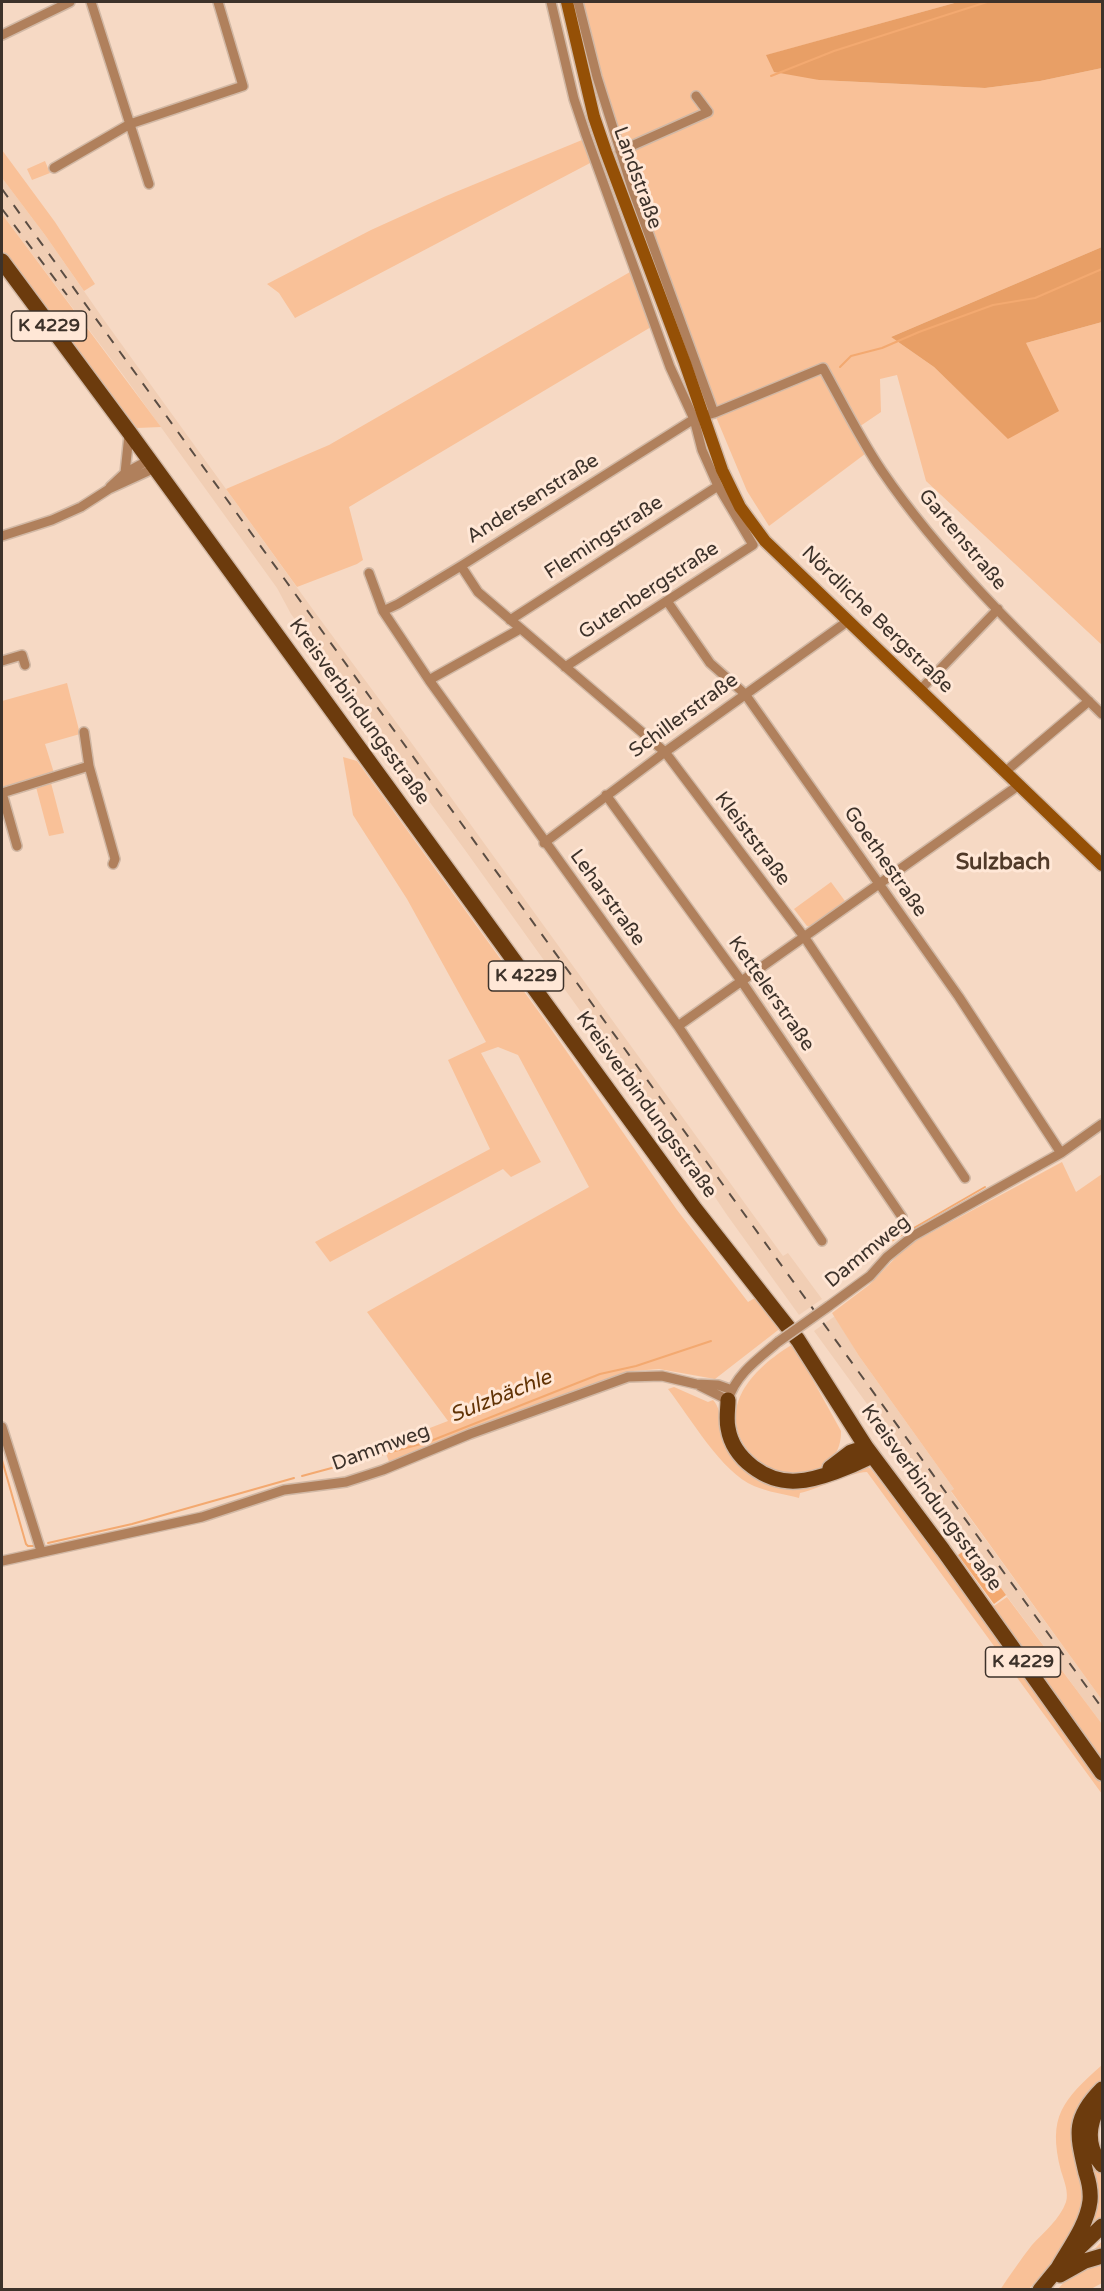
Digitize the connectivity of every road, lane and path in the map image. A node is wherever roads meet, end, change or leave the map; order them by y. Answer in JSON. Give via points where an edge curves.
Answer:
{"nodes":[{"id":1,"x":70,"y":2,"type":"edge"},
{"id":2,"x":90,"y":2,"type":"edge"},
{"id":3,"x":219,"y":2,"type":"edge"},
{"id":4,"x":551,"y":2,"type":"edge"},
{"id":5,"x":567,"y":2,"type":"edge"},
{"id":6,"x":578,"y":2,"type":"edge"},
{"id":7,"x":2,"y":35,"type":"edge"},
{"id":8,"x":696,"y":96,"type":"dead end"},
{"id":9,"x":130,"y":124,"type":"junction"},
{"id":10,"x":620,"y":151,"type":"junction"},
{"id":11,"x":54,"y":168,"type":"dead end"},
{"id":12,"x":149,"y":184,"type":"dead end"},
{"id":13,"x":2,"y":261,"type":"edge"},
{"id":14,"x":685,"y":363,"type":"joint"},
{"id":15,"x":823,"y":368,"type":"joint"},
{"id":16,"x":703,"y":416,"type":"junction"},
{"id":17,"x":129,"y":432,"type":"junction"},
{"id":18,"x":152,"y":464,"type":"junction"},
{"id":19,"x":125,"y":473,"type":"junction"},
{"id":20,"x":718,"y":486,"type":"junction"},
{"id":21,"x":109,"y":489,"type":"junction"},
{"id":22,"x":2,"y":536,"type":"edge"},
{"id":23,"x":461,"y":566,"type":"junction"},
{"id":24,"x":369,"y":573,"type":"dead end"},
{"id":25,"x":667,"y":601,"type":"junction"},
{"id":26,"x":998,"y":609,"type":"junction"},
{"id":27,"x":383,"y":611,"type":"junction"},
{"id":28,"x":510,"y":620,"type":"junction"},
{"id":29,"x":848,"y":621,"type":"junction"},
{"id":30,"x":520,"y":629,"type":"junction"},
{"id":31,"x":2,"y":661,"type":"edge"},
{"id":32,"x":25,"y":665,"type":"dead end"},
{"id":33,"x":565,"y":667,"type":"junction"},
{"id":34,"x":429,"y":680,"type":"junction"},
{"id":35,"x":921,"y":689,"type":"junction"},
{"id":36,"x":745,"y":694,"type":"junction"},
{"id":37,"x":1089,"y":701,"type":"junction"},
{"id":38,"x":1102,"y":714,"type":"edge"},
{"id":39,"x":84,"y":732,"type":"dead end"},
{"id":40,"x":664,"y":752,"type":"junction"},
{"id":41,"x":89,"y":766,"type":"junction"},
{"id":42,"x":1006,"y":771,"type":"junction"},
{"id":43,"x":1019,"y":785,"type":"junction"},
{"id":44,"x":2,"y":793,"type":"edge"},
{"id":45,"x":606,"y":795,"type":"junction"},
{"id":46,"x":544,"y":843,"type":"junction"},
{"id":47,"x":17,"y":846,"type":"dead end"},
{"id":48,"x":113,"y":864,"type":"dead end"},
{"id":49,"x":1102,"y":865,"type":"edge"},
{"id":50,"x":879,"y":885,"type":"junction"},
{"id":51,"x":805,"y":938,"type":"junction"},
{"id":52,"x":742,"y":982,"type":"junction"},
{"id":53,"x":678,"y":1026,"type":"junction"},
{"id":54,"x":1102,"y":1124,"type":"edge"},
{"id":55,"x":1061,"y":1153,"type":"junction"},
{"id":56,"x":965,"y":1178,"type":"dead end"},
{"id":57,"x":902,"y":1217,"type":"dead end"},
{"id":58,"x":822,"y":1241,"type":"dead end"},
{"id":59,"x":730,"y":1395,"type":"junction"},
{"id":60,"x":848,"y":1419,"type":"junction"},
{"id":61,"x":2,"y":1427,"type":"edge"},
{"id":62,"x":869,"y":1451,"type":"junction"},
{"id":63,"x":842,"y":1458,"type":"junction"},
{"id":64,"x":822,"y":1475,"type":"junction"},
{"id":65,"x":41,"y":1551,"type":"junction"},
{"id":66,"x":2,"y":1561,"type":"edge"},
{"id":67,"x":1102,"y":1773,"type":"edge"},
{"id":68,"x":1102,"y":2089,"type":"edge"},
{"id":69,"x":1102,"y":2101,"type":"edge"},
{"id":70,"x":1102,"y":2165,"type":"edge"},
{"id":71,"x":1102,"y":2226,"type":"edge"},
{"id":72,"x":1102,"y":2256,"type":"edge"},
{"id":73,"x":1058,"y":2268,"type":"junction"},
{"id":74,"x":1042,"y":2287,"type":"edge"}],
"edges":[{"from":1,"to":7,"type":"street"},
{"from":2,"to":9,"type":"street"},
{"from":3,"to":9,"type":"street","via":[[243,86]]},
{"from":4,"to":16,"type":"street","via":[[574,99],[670,367]]},
{"from":5,"to":14,"type":"main road","name":"Landstraße","via":[[597,126]]},
{"from":6,"to":10,"type":"street"},
{"from":8,"to":10,"type":"street","via":[[708,112]]},
{"from":9,"to":11,"type":"street"},
{"from":9,"to":12,"type":"street"},
{"from":10,"to":16,"type":"street"},
{"from":13,"to":17,"type":"main road","name":"Kreisverbindungsstraße","number":"K 4229"},
{"from":14,"to":16,"type":"main road","name":"Nördliche Bergstraße"},
{"from":15,"to":16,"type":"street","name":"Andersenstraße"},
{"from":15,"to":26,"type":"street","name":"Gartenstraße","via":[[882,470],[924,526]]},
{"from":16,"to":20,"type":"street","via":[[702,450]]},
{"from":16,"to":23,"type":"street","name":"Andersenstraße"},
{"from":16,"to":29,"type":"main road","name":"Nördliche Bergstraße","via":[[740,507],[765,541]]},
{"from":17,"to":18,"type":"main road","name":"Kreisverbindungsstraße","number":"K 4229"},
{"from":17,"to":19,"type":"street"},
{"from":18,"to":19,"type":"street"},
{"from":18,"to":21,"type":"street"},
{"from":18,"to":60,"type":"main road","name":"Kreisverbindungsstraße","number":"K 4229","via":[[695,1209],[798,1340]]},
{"from":19,"to":21,"type":"street"},
{"from":20,"to":25,"type":"street","name":"Gutenbergstraße","via":[[753,546]]},
{"from":20,"to":28,"type":"street","name":"Flemingstraße"},
{"from":21,"to":22,"type":"street","via":[[52,520]]},
{"from":23,"to":27,"type":"street","name":"Andersenstraße"},
{"from":23,"to":28,"type":"street","name":"Kleiststraße","via":[[478,592]]},
{"from":24,"to":27,"type":"street","name":"Leharstraße"},
{"from":25,"to":33,"type":"street","name":"Gutenbergstraße"},
{"from":25,"to":36,"type":"street","name":"Goethestraße","via":[[710,663]]},
{"from":26,"to":35,"type":"street"},
{"from":26,"to":37,"type":"street","name":"Gartenstraße"},
{"from":27,"to":34,"type":"street","name":"Leharstraße"},
{"from":28,"to":30,"type":"street","name":"Kleiststraße"},
{"from":29,"to":35,"type":"main road","name":"Nördliche Bergstraße"},
{"from":29,"to":36,"type":"street","name":"Schillerstraße"},
{"from":30,"to":33,"type":"street","name":"Kleiststraße"},
{"from":30,"to":34,"type":"street"},
{"from":31,"to":32,"type":"street","via":[[22,655]]},
{"from":33,"to":40,"type":"street","name":"Kleiststraße"},
{"from":34,"to":46,"type":"street","name":"Leharstraße"},
{"from":35,"to":42,"type":"main road","name":"Nördliche Bergstraße"},
{"from":36,"to":40,"type":"street","name":"Schillerstraße"},
{"from":36,"to":50,"type":"street","name":"Goethestraße"},
{"from":37,"to":38,"type":"street","name":"Gartenstraße"},
{"from":37,"to":42,"type":"street"},
{"from":39,"to":41,"type":"street"},
{"from":40,"to":45,"type":"street","name":"Schillerstraße"},
{"from":40,"to":51,"type":"street","name":"Kleiststraße"},
{"from":41,"to":44,"type":"street"},
{"from":41,"to":48,"type":"street","via":[[115,859]]},
{"from":42,"to":43,"type":"main road","name":"Nördliche Bergstraße"},
{"from":43,"to":49,"type":"main road","name":"Nördliche Bergstraße"},
{"from":43,"to":50,"type":"street"},
{"from":44,"to":47,"type":"street"},
{"from":45,"to":46,"type":"street","name":"Schillerstraße"},
{"from":45,"to":52,"type":"street","name":"Kettelerstraße"},
{"from":46,"to":53,"type":"street","name":"Leharstraße"},
{"from":50,"to":51,"type":"street"},
{"from":50,"to":55,"type":"street","name":"Goethestraße","via":[[963,1003]]},
{"from":51,"to":52,"type":"street"},
{"from":51,"to":56,"type":"street","name":"Kleiststraße"},
{"from":52,"to":53,"type":"street"},
{"from":52,"to":57,"type":"street","name":"Kettelerstraße"},
{"from":53,"to":58,"type":"street","name":"Leharstraße"},
{"from":54,"to":55,"type":"street","name":"Dammweg"},
{"from":55,"to":59,"type":"street","name":"Dammweg","bridge":true,"via":[[913,1236],[870,1276],[748,1368]]},
{"from":59,"to":64,"type":"main road","via":[[727,1418],[731,1440],[755,1469],[767,1476],[796,1481]]},
{"from":59,"to":65,"type":"street","name":"Dammweg","via":[[651,1375],[616,1380],[346,1482],[284,1490],[202,1517]]},
{"from":60,"to":62,"type":"main road","name":"Kreisverbindungsstraße","number":"K 4229"},
{"from":60,"to":63,"type":"main road"},
{"from":61,"to":65,"type":"street"},
{"from":62,"to":63,"type":"main road"},
{"from":62,"to":64,"type":"main road","via":[[855,1464]]},
{"from":62,"to":67,"type":"main road","name":"Kreisverbindungsstraße","number":"K 4229"},
{"from":63,"to":64,"type":"main road"},
{"from":65,"to":66,"type":"street","name":"Dammweg"},
{"from":68,"to":73,"type":"main road","via":[[1082,2114],[1078,2130],[1090,2191],[1088,2211]]},
{"from":69,"to":70,"type":"main road","via":[[1090,2133],[1092,2148]]},
{"from":71,"to":73,"type":"main road"},
{"from":72,"to":74,"type":"main road","via":[[1085,2261]]},
{"from":73,"to":74,"type":"main road"}]}
